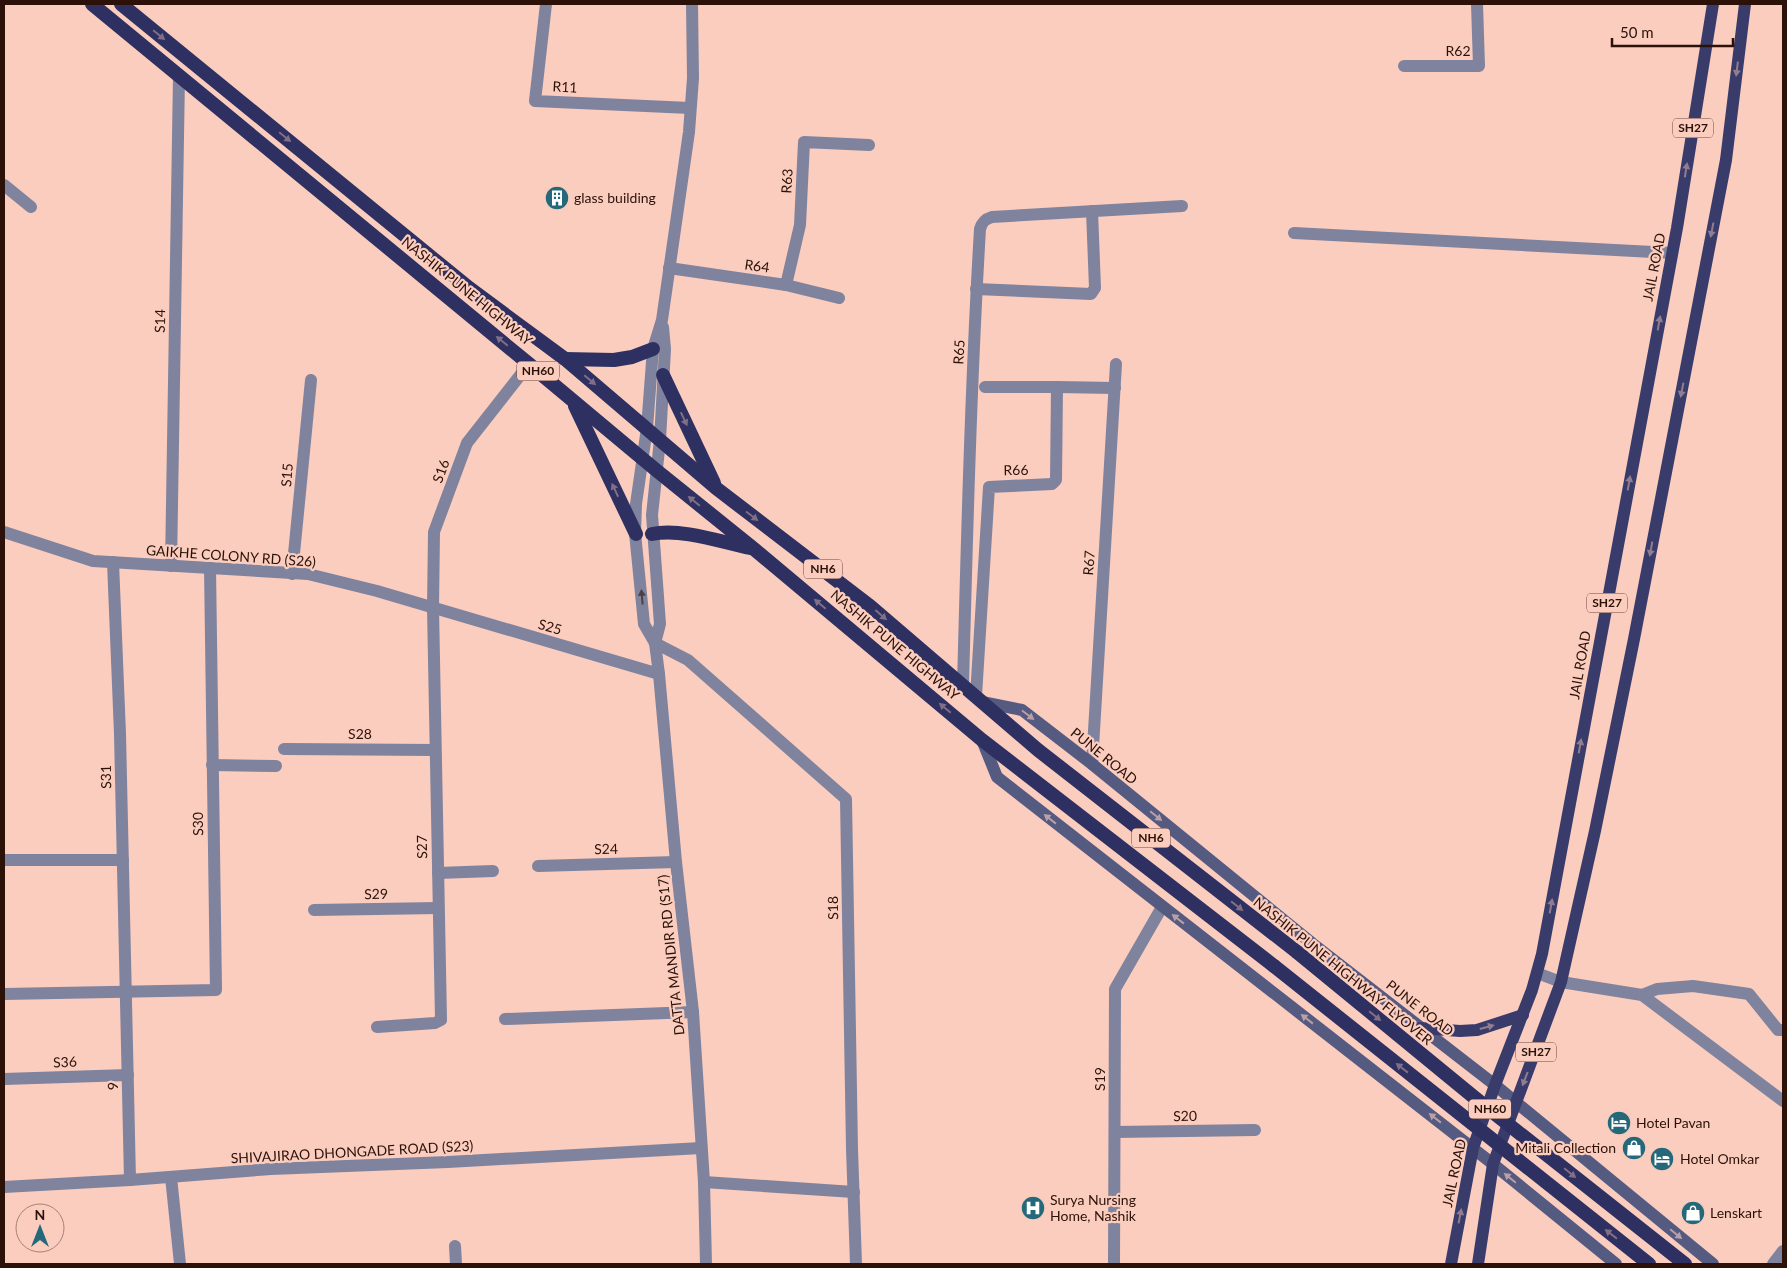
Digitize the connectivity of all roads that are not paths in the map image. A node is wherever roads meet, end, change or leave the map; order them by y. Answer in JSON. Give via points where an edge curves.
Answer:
{"nodes":[{"id":1,"x":92,"y":4,"type":"edge"},
{"id":2,"x":121,"y":4,"type":"edge"},
{"id":3,"x":546,"y":4,"type":"edge"},
{"id":4,"x":692,"y":4,"type":"edge"},
{"id":5,"x":1477,"y":4,"type":"edge"},
{"id":6,"x":1714,"y":4,"type":"edge"},
{"id":7,"x":1745,"y":4,"type":"edge"},
{"id":8,"x":1404,"y":66,"type":"dead end"},
{"id":9,"x":179,"y":76,"type":"junction"},
{"id":10,"x":690,"y":108,"type":"junction"},
{"id":11,"x":869,"y":145,"type":"dead end"},
{"id":12,"x":4,"y":185,"type":"edge"},
{"id":13,"x":1182,"y":206,"type":"dead end"},
{"id":14,"x":31,"y":207,"type":"dead end"},
{"id":15,"x":1092,"y":211,"type":"junction"},
{"id":16,"x":1294,"y":232,"type":"dead end"},
{"id":17,"x":1672,"y":253,"type":"junction"},
{"id":18,"x":668,"y":268,"type":"junction"},
{"id":19,"x":786,"y":285,"type":"junction"},
{"id":20,"x":976,"y":289,"type":"junction"},
{"id":21,"x":839,"y":298,"type":"dead end"},
{"id":22,"x":662,"y":320,"type":"junction"},
{"id":23,"x":653,"y":348,"type":"junction"},
{"id":24,"x":565,"y":359,"type":"junction"},
{"id":25,"x":529,"y":364,"type":"junction"},
{"id":26,"x":1116,"y":364,"type":"dead end"},
{"id":27,"x":663,"y":375,"type":"junction"},
{"id":28,"x":310,"y":380,"type":"dead end"},
{"id":29,"x":985,"y":387,"type":"dead end"},
{"id":30,"x":1057,"y":387,"type":"junction"},
{"id":31,"x":1115,"y":388,"type":"junction"},
{"id":32,"x":573,"y":400,"type":"junction"},
{"id":33,"x":647,"y":428,"type":"junction"},
{"id":34,"x":660,"y":440,"type":"junction"},
{"id":35,"x":642,"y":457,"type":"junction"},
{"id":36,"x":656,"y":470,"type":"junction"},
{"id":37,"x":968,"y":486,"type":"junction"},
{"id":38,"x":989,"y":487,"type":"junction"},
{"id":39,"x":716,"y":488,"type":"junction"},
{"id":40,"x":4,"y":532,"type":"edge"},
{"id":41,"x":636,"y":534,"type":"junction"},
{"id":42,"x":652,"y":534,"type":"junction"},
{"id":43,"x":754,"y":549,"type":"junction"},
{"id":44,"x":113,"y":562,"type":"junction"},
{"id":45,"x":171,"y":566,"type":"junction"},
{"id":46,"x":210,"y":568,"type":"junction"},
{"id":47,"x":292,"y":574,"type":"junction"},
{"id":48,"x":433,"y":608,"type":"junction"},
{"id":49,"x":655,"y":643,"type":"junction"},
{"id":50,"x":659,"y":674,"type":"junction"},
{"id":51,"x":963,"y":685,"type":"junction"},
{"id":52,"x":979,"y":699,"type":"junction"},
{"id":53,"x":982,"y":740,"type":"junction"},
{"id":54,"x":284,"y":749,"type":"dead end"},
{"id":55,"x":435,"y":750,"type":"junction"},
{"id":56,"x":1092,"y":764,"type":"junction"},
{"id":57,"x":212,"y":765,"type":"junction"},
{"id":58,"x":276,"y":766,"type":"dead end"},
{"id":59,"x":4,"y":860,"type":"edge"},
{"id":60,"x":123,"y":860,"type":"junction"},
{"id":61,"x":676,"y":862,"type":"junction"},
{"id":62,"x":538,"y":866,"type":"dead end"},
{"id":63,"x":494,"y":871,"type":"dead end"},
{"id":64,"x":438,"y":873,"type":"junction"},
{"id":65,"x":1162,"y":907,"type":"junction"},
{"id":66,"x":438,"y":908,"type":"junction"},
{"id":67,"x":314,"y":910,"type":"dead end"},
{"id":68,"x":1297,"y":952,"type":"joint"},
{"id":69,"x":1274,"y":966,"type":"joint"},
{"id":70,"x":1537,"y":973,"type":"junction"},
{"id":71,"x":1561,"y":982,"type":"junction"},
{"id":72,"x":126,"y":991,"type":"junction"},
{"id":73,"x":4,"y":994,"type":"edge"},
{"id":74,"x":1642,"y":995,"type":"junction"},
{"id":75,"x":693,"y":1012,"type":"junction"},
{"id":76,"x":1523,"y":1015,"type":"junction"},
{"id":77,"x":505,"y":1019,"type":"dead end"},
{"id":78,"x":378,"y":1027,"type":"dead end"},
{"id":79,"x":1421,"y":1028,"type":"junction"},
{"id":80,"x":1783,"y":1030,"type":"edge"},
{"id":81,"x":128,"y":1075,"type":"junction"},
{"id":82,"x":4,"y":1079,"type":"edge"},
{"id":83,"x":1495,"y":1085,"type":"junction"},
{"id":84,"x":1783,"y":1101,"type":"edge"},
{"id":85,"x":1516,"y":1103,"type":"junction"},
{"id":86,"x":1255,"y":1130,"type":"dead end"},
{"id":87,"x":1115,"y":1132,"type":"junction"},
{"id":88,"x":701,"y":1148,"type":"junction"},
{"id":89,"x":1474,"y":1148,"type":"junction"},
{"id":90,"x":1493,"y":1164,"type":"junction"},
{"id":91,"x":171,"y":1177,"type":"junction"},
{"id":92,"x":130,"y":1180,"type":"junction"},
{"id":93,"x":704,"y":1182,"type":"junction"},
{"id":94,"x":4,"y":1187,"type":"edge"},
{"id":95,"x":854,"y":1192,"type":"junction"},
{"id":96,"x":455,"y":1246,"type":"dead end"},
{"id":97,"x":1783,"y":1251,"type":"edge"},
{"id":98,"x":180,"y":1264,"type":"edge"},
{"id":99,"x":456,"y":1264,"type":"edge"},
{"id":100,"x":706,"y":1264,"type":"edge"},
{"id":101,"x":856,"y":1264,"type":"edge"},
{"id":102,"x":1114,"y":1264,"type":"edge"},
{"id":103,"x":1451,"y":1264,"type":"edge"},
{"id":104,"x":1478,"y":1264,"type":"edge"},
{"id":105,"x":1616,"y":1264,"type":"edge"},
{"id":106,"x":1649,"y":1264,"type":"edge"},
{"id":107,"x":1685,"y":1264,"type":"edge"},
{"id":108,"x":1713,"y":1264,"type":"edge"},
{"id":109,"x":1773,"y":1264,"type":"edge"}],
"edges":[{"from":1,"to":9,"type":"highway","name":"NASHIK PUNE HIGHWAY","number":"NH60"},
{"from":2,"to":24,"type":"highway","name":"NASHIK PUNE HIGHWAY","number":"NH60","one_way":true,"via":[[469,288]]},
{"from":3,"to":10,"type":"street","name":"R11","via":[[536,101]]},
{"from":4,"to":10,"type":"street","via":[[694,78]]},
{"from":5,"to":8,"type":"street","name":"R62","via":[[1479,66]]},
{"from":17,"to":6,"type":"main road","name":"JAIL ROAD","number":"SH27","one_way":true},
{"from":7,"to":71,"type":"main road","one_way":true,"via":[[1726,160],[1612,752]]},
{"from":25,"to":9,"type":"highway","name":"NASHIK PUNE HIGHWAY","number":"NH60","one_way":true},
{"from":9,"to":45,"type":"street","name":"S14"},
{"from":10,"to":18,"type":"street"},
{"from":11,"to":19,"type":"street","name":"R63","via":[[804,142],[800,225]]},
{"from":12,"to":14,"type":"street"},
{"from":13,"to":15,"type":"street","name":"R65"},
{"from":15,"to":20,"type":"street","name":"R65","via":[[985,219],[980,229]]},
{"from":15,"to":20,"type":"street","via":[[1095,288],[1091,294]]},
{"from":16,"to":17,"type":"street"},
{"from":70,"to":17,"type":"main road","name":"JAIL ROAD","number":"SH27","one_way":true},
{"from":18,"to":19,"type":"street","name":"R64"},
{"from":18,"to":22,"type":"street"},
{"from":19,"to":21,"type":"street","name":"R64"},
{"from":20,"to":37,"type":"street","name":"R65"},
{"from":22,"to":23,"type":"street","name":"DATTA MANDIR RD (S17)"},
{"from":22,"to":27,"type":"street","name":"DATTA MANDIR RD (S17)"},
{"from":23,"to":24,"type":"highway","via":[[614,360]]},
{"from":23,"to":33,"type":"street","name":"DATTA MANDIR RD (S17)"},
{"from":24,"to":33,"type":"highway","name":"NASHIK PUNE HIGHWAY","number":"NH60","one_way":true},
{"from":25,"to":32,"type":"highway","name":"NASHIK PUNE HIGHWAY","number":"NH60"},
{"from":25,"to":48,"type":"street","name":"S16","via":[[467,443],[434,532]]},
{"from":26,"to":31,"type":"street","name":"R67"},
{"from":27,"to":34,"type":"street","name":"DATTA MANDIR RD (S17)"},
{"from":27,"to":39,"type":"highway","one_way":true},
{"from":28,"to":47,"type":"street","name":"S15"},
{"from":29,"to":30,"type":"street"},
{"from":30,"to":31,"type":"street"},
{"from":30,"to":38,"type":"street","name":"R66","via":[[1056,480],[1052,484]]},
{"from":31,"to":56,"type":"street","name":"R67"},
{"from":32,"to":35,"type":"highway","name":"NASHIK PUNE HIGHWAY","number":"NH60"},
{"from":41,"to":32,"type":"highway","one_way":true},
{"from":33,"to":34,"type":"highway","name":"NASHIK PUNE HIGHWAY","number":"NH60"},
{"from":33,"to":35,"type":"street","name":"DATTA MANDIR RD (S17)"},
{"from":34,"to":36,"type":"street","name":"DATTA MANDIR RD (S17)"},
{"from":34,"to":39,"type":"highway","name":"NASHIK PUNE HIGHWAY","number":"NH6"},
{"from":35,"to":36,"type":"highway","name":"NASHIK PUNE HIGHWAY","number":"NH60"},
{"from":35,"to":41,"type":"street","name":"DATTA MANDIR RD (S17)"},
{"from":36,"to":42,"type":"street","name":"DATTA MANDIR RD (S17)"},
{"from":43,"to":36,"type":"highway","name":"NASHIK PUNE HIGHWAY","number":"NH60","one_way":true},
{"from":37,"to":38,"type":"street"},
{"from":37,"to":51,"type":"street","name":"R65"},
{"from":38,"to":52,"type":"street","name":"R66"},
{"from":39,"to":51,"type":"highway","name":"NASHIK PUNE HIGHWAY","number":"NH6","one_way":true,"via":[[870,606]]},
{"from":40,"to":44,"type":"street","name":"GAIKHE COLONY RD (S26)","via":[[93,561]]},
{"from":49,"to":41,"type":"street","name":"DATTA MANDIR RD (S17)","one_way":true,"via":[[644,624]]},
{"from":42,"to":43,"type":"highway","via":[[683,534]]},
{"from":42,"to":49,"type":"street","name":"DATTA MANDIR RD (S17)","via":[[660,624]]},
{"from":53,"to":43,"type":"highway","name":"NASHIK PUNE HIGHWAY","number":"NH60","one_way":true},
{"from":44,"to":45,"type":"street","name":"GAIKHE COLONY RD (S26)"},
{"from":44,"to":60,"type":"street","name":"S31"},
{"from":45,"to":46,"type":"street","name":"GAIKHE COLONY RD (S26)"},
{"from":46,"to":47,"type":"street","name":"GAIKHE COLONY RD (S26)"},
{"from":46,"to":57,"type":"street","name":"S30"},
{"from":47,"to":48,"type":"street","name":"GAIKHE COLONY RD (S26)","via":[[308,574]]},
{"from":48,"to":50,"type":"street","name":"S25"},
{"from":48,"to":55,"type":"street","name":"S27"},
{"from":49,"to":50,"type":"street","name":"DATTA MANDIR RD (S17)"},
{"from":49,"to":95,"type":"street","name":"S18","via":[[688,660],[846,799]]},
{"from":50,"to":61,"type":"street","name":"DATTA MANDIR RD (S17)"},
{"from":51,"to":52,"type":"highway","name":"NASHIK PUNE HIGHWAY","number":"NH6"},
{"from":52,"to":56,"type":"main road","name":"PUNE ROAD","one_way":true,"via":[[1022,710]]},
{"from":52,"to":68,"type":"highway","name":"NASHIK PUNE HIGHWAY FLYOVER","number":"NH6","one_way":true,"via":[[1038,750]]},
{"from":65,"to":53,"type":"main road","one_way":true,"via":[[997,777]]},
{"from":53,"to":69,"type":"highway","number":"NH6"},
{"from":54,"to":55,"type":"street","name":"S28"},
{"from":55,"to":64,"type":"street","name":"S27"},
{"from":56,"to":79,"type":"main road","name":"PUNE ROAD","one_way":true},
{"from":57,"to":58,"type":"street"},
{"from":57,"to":72,"type":"street","name":"S30","via":[[216,990]]},
{"from":59,"to":60,"type":"street"},
{"from":60,"to":72,"type":"street","name":"S31"},
{"from":61,"to":62,"type":"street","name":"S24"},
{"from":61,"to":75,"type":"street","name":"DATTA MANDIR RD (S17)"},
{"from":63,"to":64,"type":"street"},
{"from":64,"to":66,"type":"street","name":"S27"},
{"from":65,"to":87,"type":"street","name":"S19","via":[[1115,988]]},
{"from":89,"to":65,"type":"main road","one_way":true},
{"from":66,"to":67,"type":"street","name":"S29"},
{"from":66,"to":78,"type":"street","name":"S27","via":[[441,1020]]},
{"from":68,"to":107,"type":"highway","name":"NASHIK PUNE HIGHWAY FLYOVER","number":"NH60","one_way":true,"bridge":true},
{"from":106,"to":69,"type":"highway","number":"NH60","one_way":true,"bridge":true},
{"from":70,"to":71,"type":"street"},
{"from":70,"to":76,"type":"main road","name":"JAIL ROAD","number":"SH27"},
{"from":71,"to":74,"type":"street"},
{"from":71,"to":85,"type":"main road","number":"SH27","one_way":true},
{"from":72,"to":73,"type":"street"},
{"from":72,"to":81,"type":"street","name":"9"},
{"from":74,"to":80,"type":"street","via":[[1658,989],[1692,986],[1749,994],[1778,1030]]},
{"from":74,"to":84,"type":"street"},
{"from":75,"to":77,"type":"street"},
{"from":75,"to":88,"type":"street","name":"DATTA MANDIR RD (S17)"},
{"from":79,"to":76,"type":"main road","one_way":true,"via":[[1477,1030]]},
{"from":76,"to":83,"type":"main road","name":"JAIL ROAD","number":"SH27"},
{"from":79,"to":83,"type":"main road","name":"PUNE ROAD"},
{"from":81,"to":82,"type":"street","name":"S36"},
{"from":81,"to":92,"type":"street","name":"9"},
{"from":83,"to":85,"type":"main road","name":"PUNE ROAD"},
{"from":83,"to":89,"type":"main road","name":"JAIL ROAD","number":"SH27"},
{"from":85,"to":90,"type":"main road","number":"SH27"},
{"from":85,"to":108,"type":"main road","name":"PUNE ROAD","one_way":true},
{"from":86,"to":87,"type":"street","name":"S20"},
{"from":87,"to":102,"type":"street","name":"S19"},
{"from":88,"to":91,"type":"street","name":"SHIVAJIRAO DHONGADE ROAD (S23)","via":[[271,1169]]},
{"from":88,"to":93,"type":"street","name":"DATTA MANDIR RD (S17)"},
{"from":89,"to":90,"type":"main road"},
{"from":103,"to":89,"type":"main road","name":"JAIL ROAD","one_way":true},
{"from":90,"to":104,"type":"main road"},
{"from":105,"to":90,"type":"main road","one_way":true},
{"from":91,"to":92,"type":"street","name":"SHIVAJIRAO DHONGADE ROAD (S23)"},
{"from":91,"to":98,"type":"street"},
{"from":92,"to":94,"type":"street","name":"SHIVAJIRAO DHONGADE ROAD (S23)"},
{"from":93,"to":95,"type":"street"},
{"from":93,"to":100,"type":"street","name":"DATTA MANDIR RD (S17)"},
{"from":95,"to":101,"type":"street","name":"S18"},
{"from":96,"to":99,"type":"street"},
{"from":97,"to":109,"type":"street"}]}
